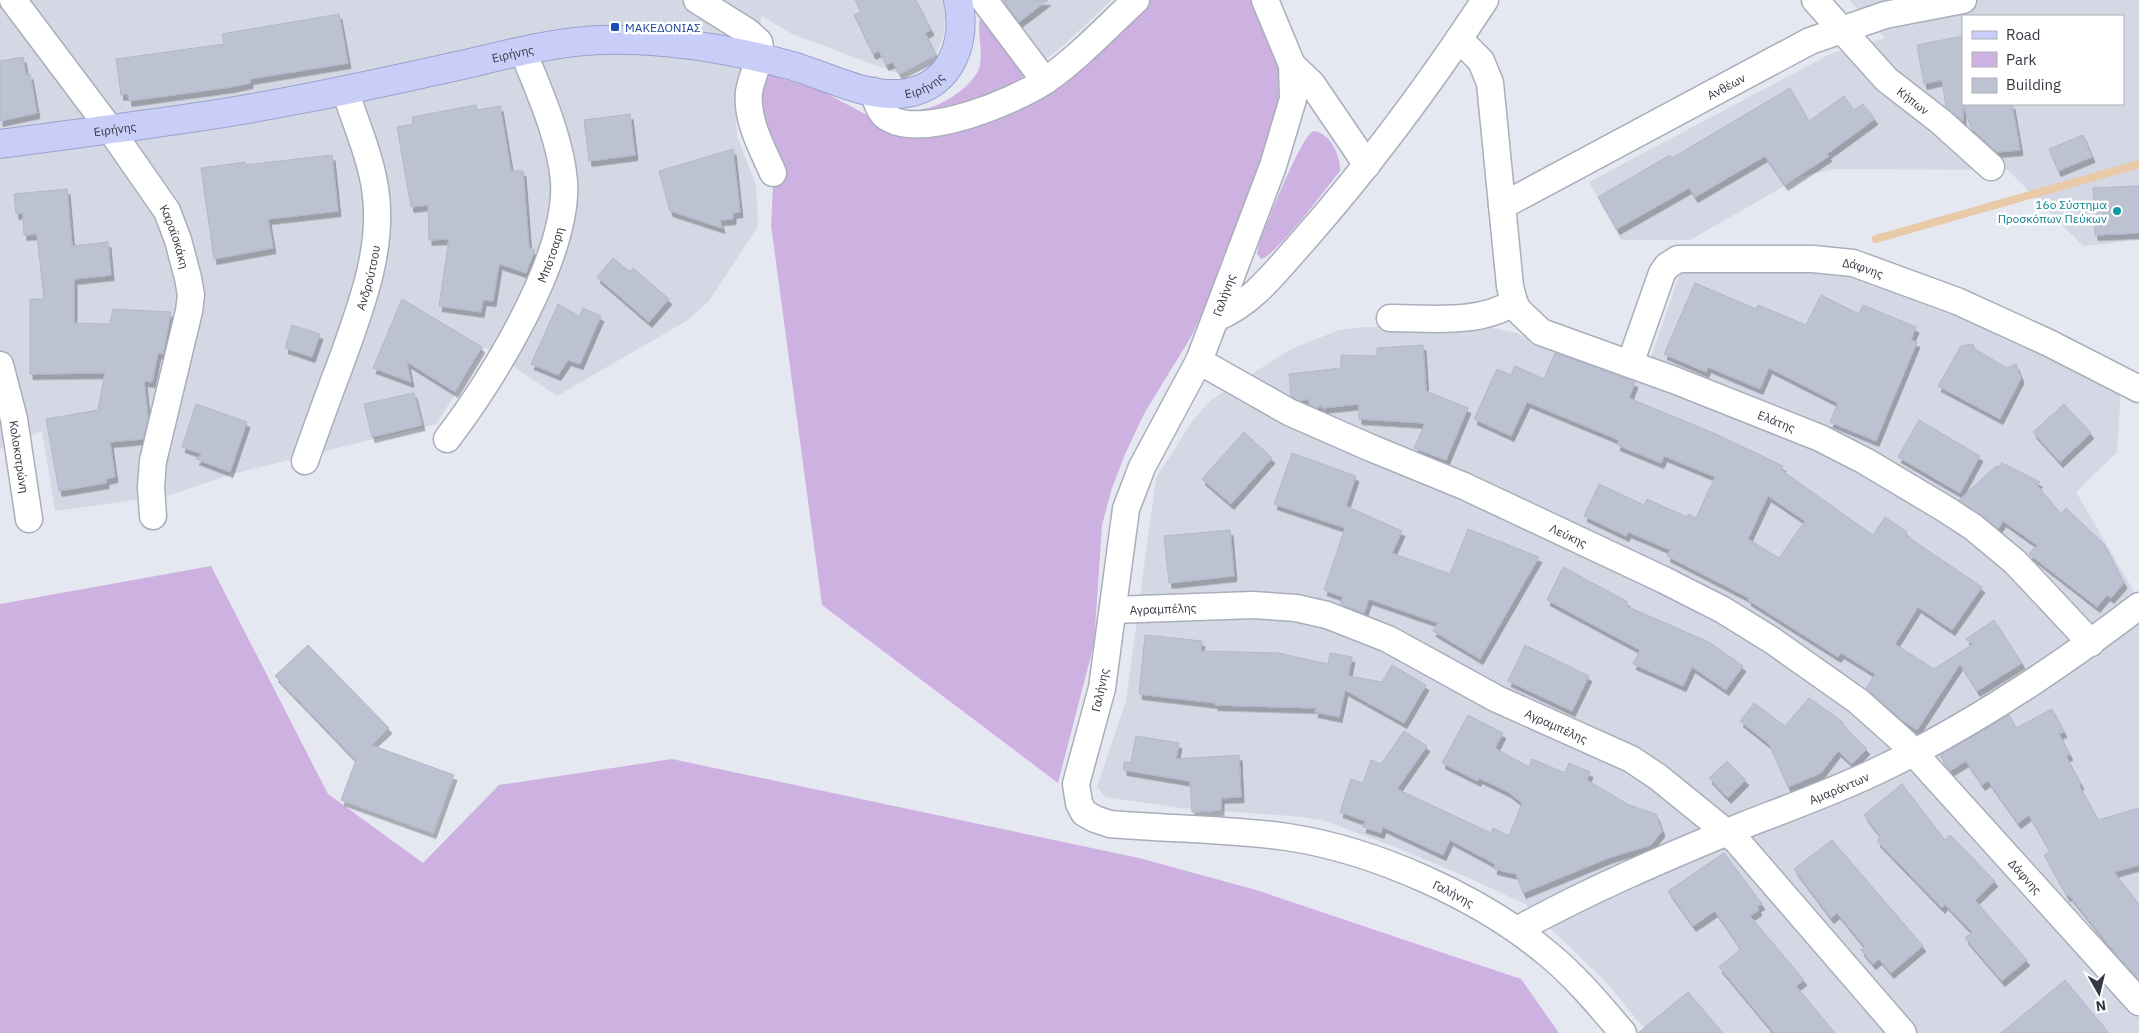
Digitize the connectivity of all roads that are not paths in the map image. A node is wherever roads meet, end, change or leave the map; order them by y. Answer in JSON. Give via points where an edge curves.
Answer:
{"nodes":[{"id":1,"x":13,"y":0,"type":"edge"},
{"id":2,"x":697,"y":0,"type":"edge"},
{"id":3,"x":958,"y":0,"type":"edge"},
{"id":4,"x":984,"y":0,"type":"edge"},
{"id":5,"x":1136,"y":0,"type":"edge"},
{"id":6,"x":1265,"y":0,"type":"edge"},
{"id":7,"x":1485,"y":0,"type":"edge"},
{"id":8,"x":1816,"y":0,"type":"edge"},
{"id":9,"x":1963,"y":0,"type":"edge"},
{"id":10,"x":1841,"y":29,"type":"junction"},
{"id":11,"x":1459,"y":40,"type":"junction"},
{"id":12,"x":523,"y":51,"type":"junction"},
{"id":13,"x":758,"y":58,"type":"junction"},
{"id":14,"x":1292,"y":65,"type":"junction"},
{"id":15,"x":1044,"y":81,"type":"junction"},
{"id":16,"x":344,"y":90,"type":"junction"},
{"id":17,"x":872,"y":91,"type":"junction"},
{"id":18,"x":110,"y":129,"type":"junction"},
{"id":19,"x":0,"y":144,"type":"edge"},
{"id":20,"x":1367,"y":165,"type":"junction"},
{"id":21,"x":1991,"y":167,"type":"dead end"},
{"id":22,"x":773,"y":174,"type":"dead end"},
{"id":23,"x":1502,"y":206,"type":"junction"},
{"id":24,"x":1514,"y":302,"type":"junction"},
{"id":25,"x":1216,"y":318,"type":"junction"},
{"id":26,"x":1390,"y":318,"type":"dead end"},
{"id":27,"x":1199,"y":361,"type":"junction"},
{"id":28,"x":1630,"y":364,"type":"junction"},
{"id":29,"x":0,"y":366,"type":"edge"},
{"id":30,"x":2139,"y":389,"type":"edge"},
{"id":31,"x":447,"y":439,"type":"dead end"},
{"id":32,"x":306,"y":461,"type":"dead end"},
{"id":33,"x":153,"y":516,"type":"dead end"},
{"id":34,"x":29,"y":519,"type":"dead end"},
{"id":35,"x":2139,"y":606,"type":"edge"},
{"id":36,"x":1113,"y":610,"type":"junction"},
{"id":37,"x":2091,"y":642,"type":"junction"},
{"id":38,"x":1913,"y":752,"type":"junction"},
{"id":39,"x":1728,"y":832,"type":"junction"},
{"id":40,"x":1517,"y":930,"type":"junction"},
{"id":41,"x":2139,"y":1002,"type":"edge"},
{"id":42,"x":1624,"y":1033,"type":"edge"},
{"id":43,"x":1903,"y":1033,"type":"edge"}],
"edges":[{"from":1,"to":18,"type":"street","name":"Καραϊσκάκη"},
{"from":2,"to":13,"type":"street","via":[[755,37],[760,44]]},
{"from":3,"to":17,"type":"street","name":"Ειρήνης","via":[[962,27],[960,39],[950,66],[942,76],[931,84],[908,92]]},
{"from":4,"to":15,"type":"street"},
{"from":5,"to":15,"type":"street"},
{"from":6,"to":14,"type":"street","name":"Γαλήνης"},
{"from":7,"to":11,"type":"street"},
{"from":8,"to":10,"type":"street","name":"Κήπων"},
{"from":9,"to":10,"type":"street","name":"Ανθέων","via":[[1885,15]]},
{"from":10,"to":21,"type":"street","name":"Κήπων","via":[[1887,80],[1940,121]]},
{"from":10,"to":23,"type":"street","name":"Ανθέων","via":[[1781,56]]},
{"from":11,"to":20,"type":"street"},
{"from":11,"to":23,"type":"street","via":[[1481,61],[1490,83]]},
{"from":12,"to":13,"type":"street","name":"Ειρήνης","via":[[582,41],[629,40]]},
{"from":12,"to":16,"type":"street","name":"Ειρήνης"},
{"from":12,"to":31,"type":"street","name":"Μπότσαρη","via":[[559,154],[564,191],[560,222],[540,281],[500,363]]},
{"from":13,"to":17,"type":"street","name":"Ειρήνης"},
{"from":13,"to":22,"type":"street","via":[[751,82],[749,109]]},
{"from":14,"to":20,"type":"street","via":[[1312,84]]},
{"from":14,"to":25,"type":"street","name":"Γαλήνης","via":[[1293,99],[1285,132]]},
{"from":15,"to":17,"type":"street","via":[[983,109],[924,125],[902,124],[890,119],[881,112]]},
{"from":16,"to":18,"type":"street","name":"Ειρήνης"},
{"from":16,"to":32,"type":"street","name":"Ανδρούτσου","via":[[373,179],[376,228],[364,297]]},
{"from":18,"to":19,"type":"street","name":"Ειρήνης"},
{"from":18,"to":33,"type":"street","name":"Καραϊσκάκη","via":[[167,211],[190,288],[188,322],[152,469]]},
{"from":20,"to":25,"type":"street","via":[[1258,290],[1237,309]]},
{"from":23,"to":24,"type":"street"},
{"from":24,"to":26,"type":"street","via":[[1488,314],[1453,318]]},
{"from":24,"to":28,"type":"street","name":"Ελάτης","via":[[1541,332]]},
{"from":25,"to":27,"type":"street","name":"Γαλήνης"},
{"from":27,"to":36,"type":"street","name":"Γαλήνης","via":[[1133,487],[1123,520]]},
{"from":27,"to":38,"type":"street","name":"Λεύκης","via":[[1289,412],[1510,506],[1702,598],[1824,676],[1878,718]]},
{"from":28,"to":30,"type":"street","name":"Δάφνης","via":[[1662,274],[1667,266],[1678,260],[1823,259],[1860,265],[1957,301]]},
{"from":28,"to":37,"type":"street","name":"Ελάτης","via":[[1820,438],[1908,486],[1973,527],[2015,562]]},
{"from":29,"to":34,"type":"street","name":"Κολοκοτρώνη","via":[[14,419]]},
{"from":35,"to":37,"type":"street","name":"Αμαράντων"},
{"from":36,"to":39,"type":"street","name":"Αγραμπέλης","via":[[1276,606],[1347,621],[1409,649],[1513,707],[1644,767]]},
{"from":36,"to":40,"type":"street","name":"Γαλήνης","via":[[1102,688],[1076,777],[1079,804],[1087,815],[1110,824],[1268,835],[1344,849],[1432,883]]},
{"from":37,"to":38,"type":"street","name":"Αμαράντων"},
{"from":38,"to":39,"type":"street","name":"Αμαράντων","via":[[1851,783]]},
{"from":38,"to":41,"type":"street","name":"Δάφνης"},
{"from":39,"to":40,"type":"street","name":"Αμαράντων","via":[[1612,881]]},
{"from":39,"to":43,"type":"street","name":"Αγραμπέλης","via":[[1768,874]]},
{"from":40,"to":42,"type":"street","name":"Γαλήνης","via":[[1572,975]]}]}
